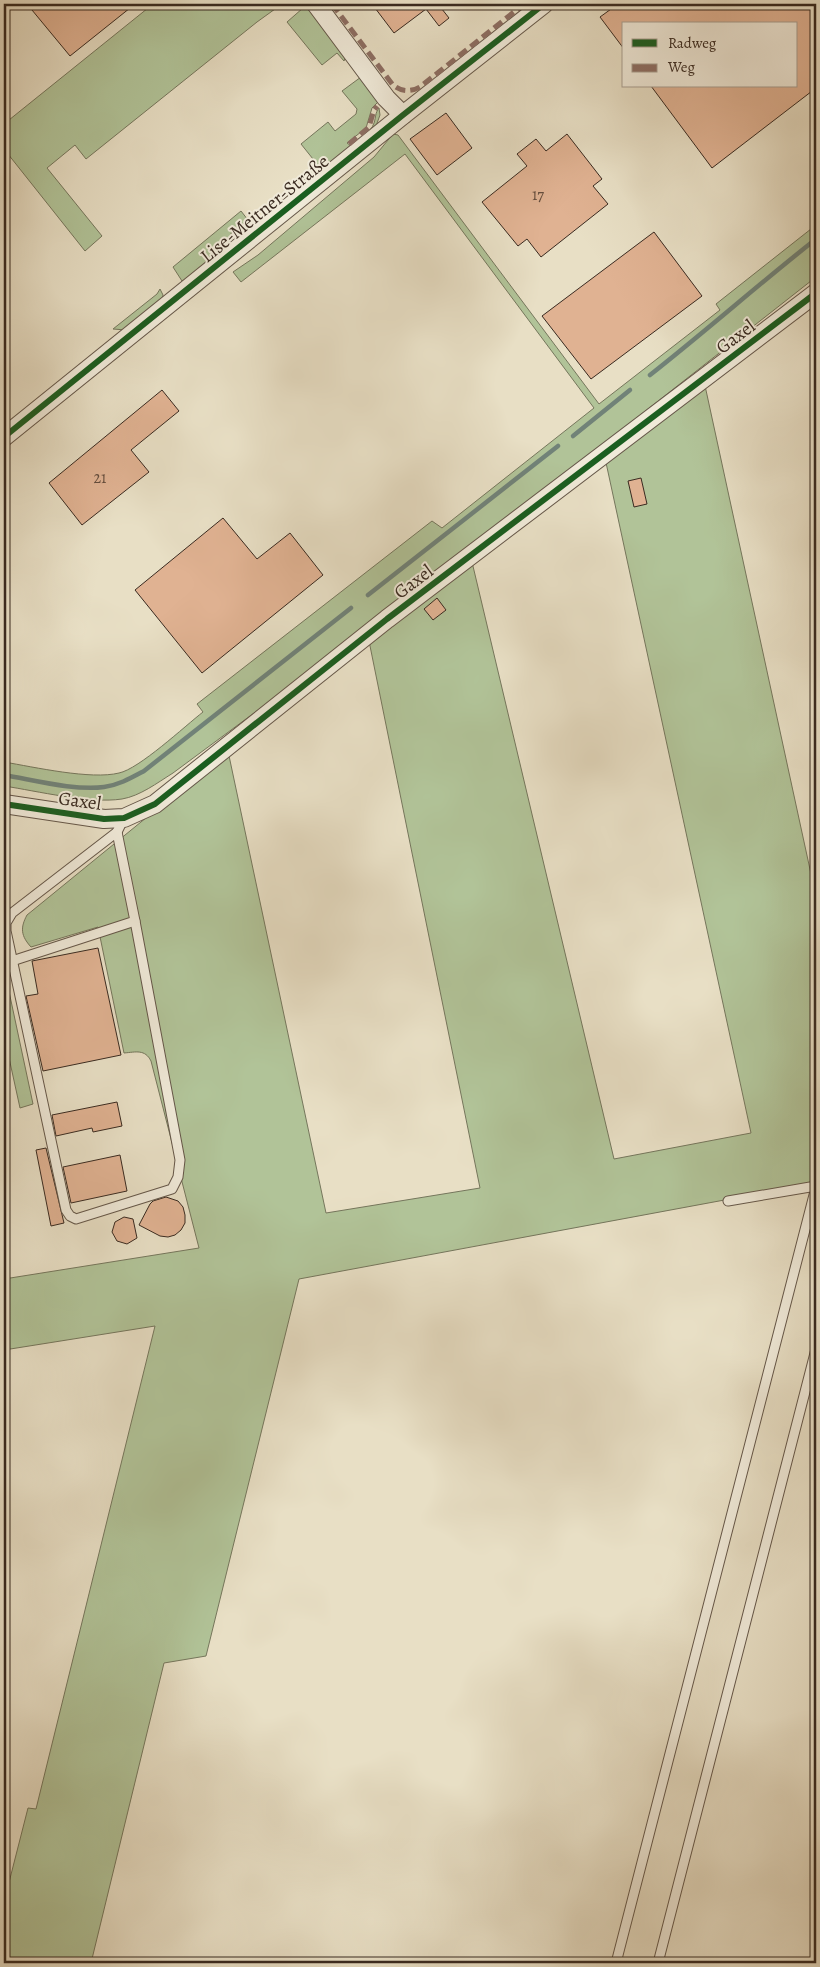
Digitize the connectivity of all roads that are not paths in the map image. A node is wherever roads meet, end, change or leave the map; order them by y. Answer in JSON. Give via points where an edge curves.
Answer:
{"nodes":[{"id":1,"x":316,"y":4,"type":"edge"},
{"id":2,"x":544,"y":4,"type":"edge"},
{"id":3,"x":403,"y":115,"type":"junction"},
{"id":4,"x":816,"y":293,"type":"edge"},
{"id":5,"x":4,"y":437,"type":"edge"},
{"id":6,"x":4,"y":804,"type":"edge"},
{"id":7,"x":121,"y":825,"type":"junction"},
{"id":8,"x":135,"y":921,"type":"junction"},
{"id":9,"x":12,"y":961,"type":"junction"},
{"id":10,"x":816,"y":1186,"type":"edge"},
{"id":11,"x":728,"y":1201,"type":"dead end"},
{"id":12,"x":816,"y":1349,"type":"edge"},
{"id":13,"x":616,"y":1963,"type":"edge"},
{"id":14,"x":658,"y":1963,"type":"edge"}],
"edges":[{"from":1,"to":3,"type":"street","via":[[386,98]]},
{"from":2,"to":3,"type":"street","name":"Lise-Meitner-Straße"},
{"from":3,"to":5,"type":"street","name":"Lise-Meitner-Straße"},
{"from":4,"to":7,"type":"street","name":"Gaxel","via":[[387,619],[154,804]]},
{"from":6,"to":7,"type":"street","name":"Gaxel","via":[[104,819]]},
{"from":7,"to":8,"type":"lane"},
{"from":7,"to":9,"type":"lane","via":[[12,914],[6,924]]},
{"from":8,"to":9,"type":"lane"},
{"from":8,"to":9,"type":"lane","via":[[180,1160],[178,1177],[172,1189],[76,1219],[70,1216],[66,1210]]},
{"from":10,"to":11,"type":"lane"},
{"from":10,"to":13,"type":"lane"},
{"from":12,"to":14,"type":"lane"}]}
